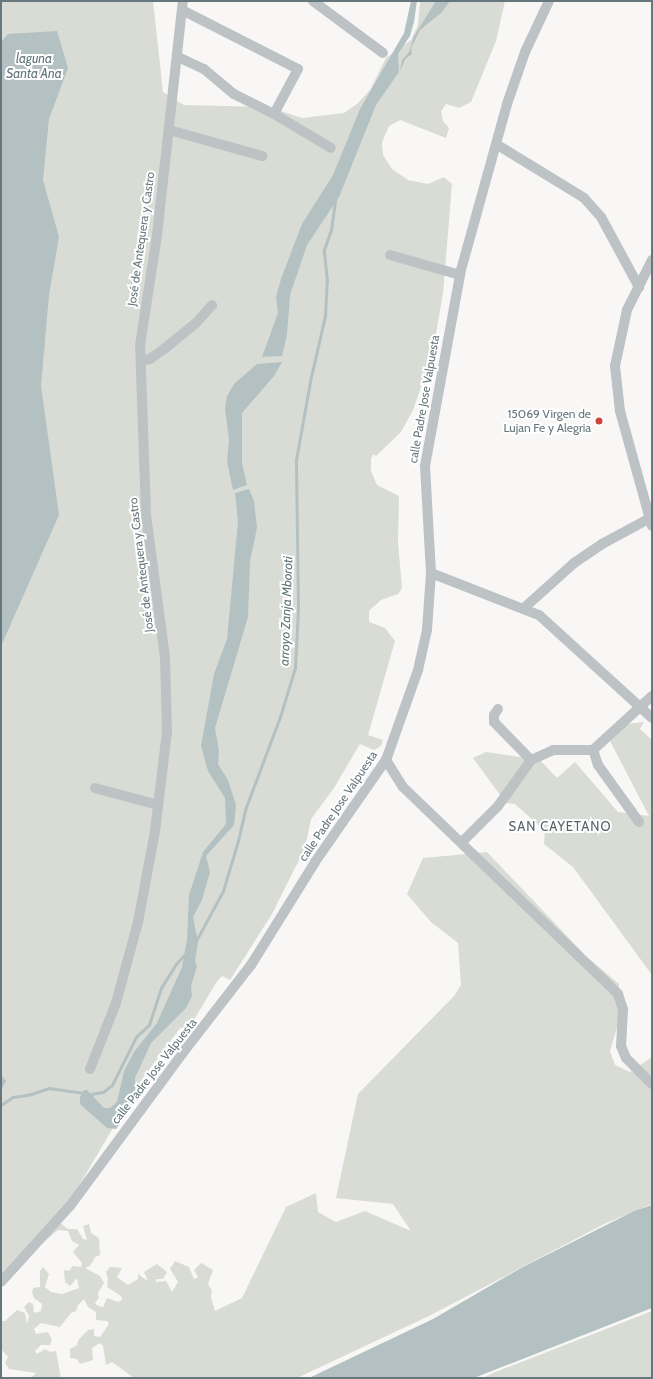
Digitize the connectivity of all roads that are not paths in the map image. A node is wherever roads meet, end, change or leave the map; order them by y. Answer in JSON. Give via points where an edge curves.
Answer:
{"nodes":[{"id":1,"x":312,"y":1,"type":"edge"},
{"id":2,"x":549,"y":1,"type":"edge"},
{"id":3,"x":183,"y":6,"type":"edge"},
{"id":4,"x":383,"y":53,"type":"dead end"},
{"id":5,"x":178,"y":57,"type":"junction"},
{"id":6,"x":274,"y":114,"type":"junction"},
{"id":7,"x":169,"y":130,"type":"junction"},
{"id":8,"x":496,"y":144,"type":"junction"},
{"id":9,"x":331,"y":148,"type":"dead end"},
{"id":10,"x":262,"y":156,"type":"dead end"},
{"id":11,"x":390,"y":255,"type":"dead end"},
{"id":12,"x":652,"y":260,"type":"edge"},
{"id":13,"x":460,"y":275,"type":"junction"},
{"id":14,"x":639,"y":287,"type":"junction"},
{"id":15,"x":212,"y":305,"type":"dead end"},
{"id":16,"x":141,"y":361,"type":"junction"},
{"id":17,"x":651,"y":522,"type":"edge"},
{"id":18,"x":431,"y":573,"type":"junction"},
{"id":19,"x":524,"y":608,"type":"junction"},
{"id":20,"x":652,"y":696,"type":"edge"},
{"id":21,"x":641,"y":706,"type":"junction"},
{"id":22,"x":498,"y":709,"type":"dead end"},
{"id":23,"x":652,"y":718,"type":"edge"},
{"id":24,"x":593,"y":750,"type":"junction"},
{"id":25,"x":386,"y":760,"type":"junction"},
{"id":26,"x":531,"y":760,"type":"junction"},
{"id":27,"x":95,"y":788,"type":"dead end"},
{"id":28,"x":158,"y":805,"type":"junction"},
{"id":29,"x":639,"y":822,"type":"dead end"},
{"id":30,"x":462,"y":842,"type":"junction"},
{"id":31,"x":90,"y":1069,"type":"dead end"},
{"id":32,"x":652,"y":1084,"type":"edge"},
{"id":33,"x":1,"y":1282,"type":"edge"}],
"edges":[{"from":1,"to":4,"type":"street"},
{"from":2,"to":8,"type":"street","name":"calle Padre Jose Valpuesta","via":[[525,52]]},
{"from":3,"to":5,"type":"street","name":"José de Antequera y Castro"},
{"from":3,"to":6,"type":"street","via":[[298,69]]},
{"from":5,"to":6,"type":"street","via":[[204,69],[234,94]]},
{"from":5,"to":7,"type":"street","name":"José de Antequera y Castro"},
{"from":6,"to":9,"type":"street"},
{"from":7,"to":10,"type":"street"},
{"from":7,"to":16,"type":"street","name":"José de Antequera y Castro","via":[[157,235],[144,311]]},
{"from":8,"to":13,"type":"street","name":"calle Padre Jose Valpuesta"},
{"from":8,"to":14,"type":"street","via":[[584,198],[601,217]]},
{"from":11,"to":13,"type":"street"},
{"from":12,"to":14,"type":"street"},
{"from":13,"to":18,"type":"street","name":"calle Padre Jose Valpuesta","via":[[425,466]]},
{"from":14,"to":17,"type":"street","via":[[627,310],[622,332],[615,366],[616,391]]},
{"from":15,"to":16,"type":"street","via":[[196,323],[164,349],[150,359]]},
{"from":16,"to":28,"type":"street","name":"José de Antequera y Castro","via":[[146,514],[166,657],[167,732]]},
{"from":17,"to":19,"type":"street","via":[[602,544],[574,563]]},
{"from":18,"to":19,"type":"street"},
{"from":18,"to":25,"type":"street","name":"calle Padre Jose Valpuesta","via":[[430,609],[418,670]]},
{"from":19,"to":21,"type":"street","via":[[539,616]]},
{"from":20,"to":21,"type":"street"},
{"from":21,"to":23,"type":"street"},
{"from":21,"to":24,"type":"street"},
{"from":22,"to":26,"type":"street","via":[[494,715],[494,722]]},
{"from":24,"to":26,"type":"street","via":[[553,750]]},
{"from":24,"to":29,"type":"street","via":[[598,765]]},
{"from":25,"to":30,"type":"street","via":[[403,787]]},
{"from":25,"to":33,"type":"street","name":"calle Padre Jose Valpuesta","via":[[307,874],[251,966],[70,1206]]},
{"from":26,"to":30,"type":"street","via":[[498,806]]},
{"from":27,"to":28,"type":"street"},
{"from":28,"to":31,"type":"street","name":"José de Antequera y Castro","via":[[138,922],[116,1003]]},
{"from":30,"to":32,"type":"street","via":[[618,994],[623,1009],[621,1046],[626,1058]]}]}
